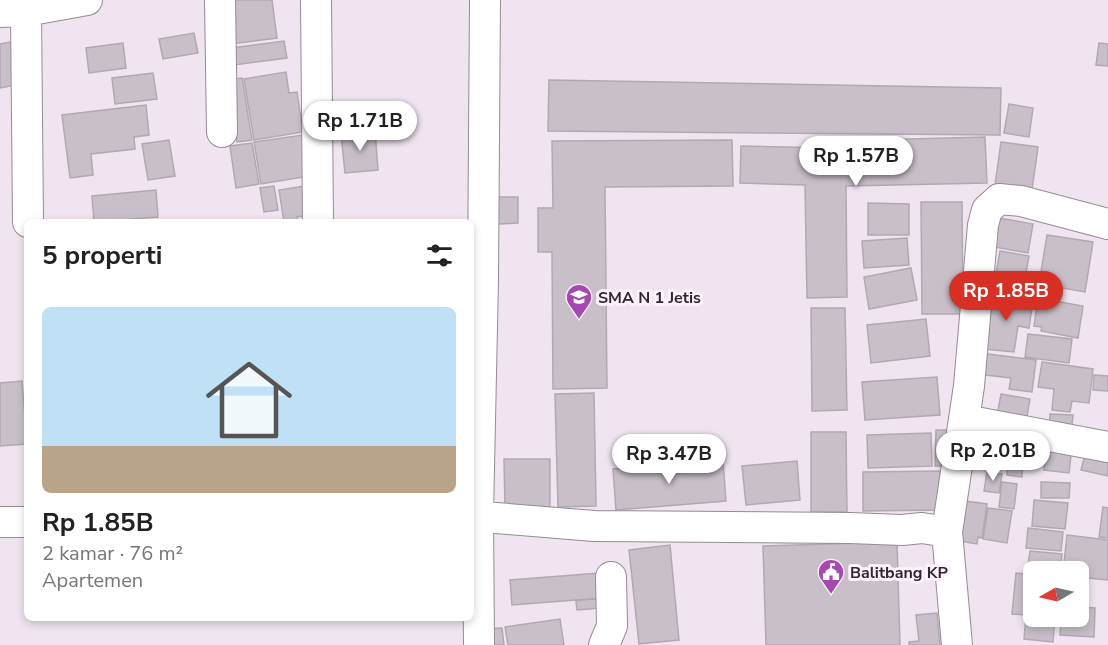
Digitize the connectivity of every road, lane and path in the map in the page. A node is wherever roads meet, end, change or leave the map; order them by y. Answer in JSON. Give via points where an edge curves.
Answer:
{"nodes":[{"id":1,"x":87,"y":0,"type":"edge"},
{"id":2,"x":220,"y":0,"type":"edge"},
{"id":3,"x":316,"y":0,"type":"edge"},
{"id":4,"x":485,"y":0,"type":"edge"},
{"id":5,"x":13,"y":11,"type":"edge"},
{"id":6,"x":222,"y":132,"type":"dead end"},
{"id":7,"x":28,"y":219,"type":"edge"},
{"id":8,"x":318,"y":219,"type":"edge"},
{"id":9,"x":1108,"y":224,"type":"edge"},
{"id":10,"x":964,"y":420,"type":"junction"},
{"id":11,"x":1108,"y":447,"type":"edge"},
{"id":12,"x":475,"y":516,"type":"edge"},
{"id":13,"x":0,"y":522,"type":"edge"},
{"id":14,"x":24,"y":522,"type":"edge"},
{"id":15,"x":947,"y":532,"type":"junction"},
{"id":16,"x":611,"y":577,"type":"dead end"},
{"id":17,"x":478,"y":645,"type":"edge"},
{"id":18,"x":604,"y":645,"type":"edge"},
{"id":19,"x":957,"y":645,"type":"edge"}],
"edges":[{"from":1,"to":5,"type":"street"},
{"from":2,"to":6,"type":"street"},
{"from":3,"to":8,"type":"street"},
{"from":4,"to":12,"type":"street","via":[[483,279]]},
{"from":5,"to":7,"type":"street"},
{"from":9,"to":10,"type":"street","via":[[1021,201],[999,199],[987,210]]},
{"from":10,"to":11,"type":"street"},
{"from":10,"to":15,"type":"street"},
{"from":12,"to":15,"type":"street","via":[[594,526],[922,528]]},
{"from":12,"to":17,"type":"street"},
{"from":13,"to":14,"type":"street"},
{"from":15,"to":19,"type":"street"},
{"from":16,"to":18,"type":"street","via":[[612,626]]}]}
